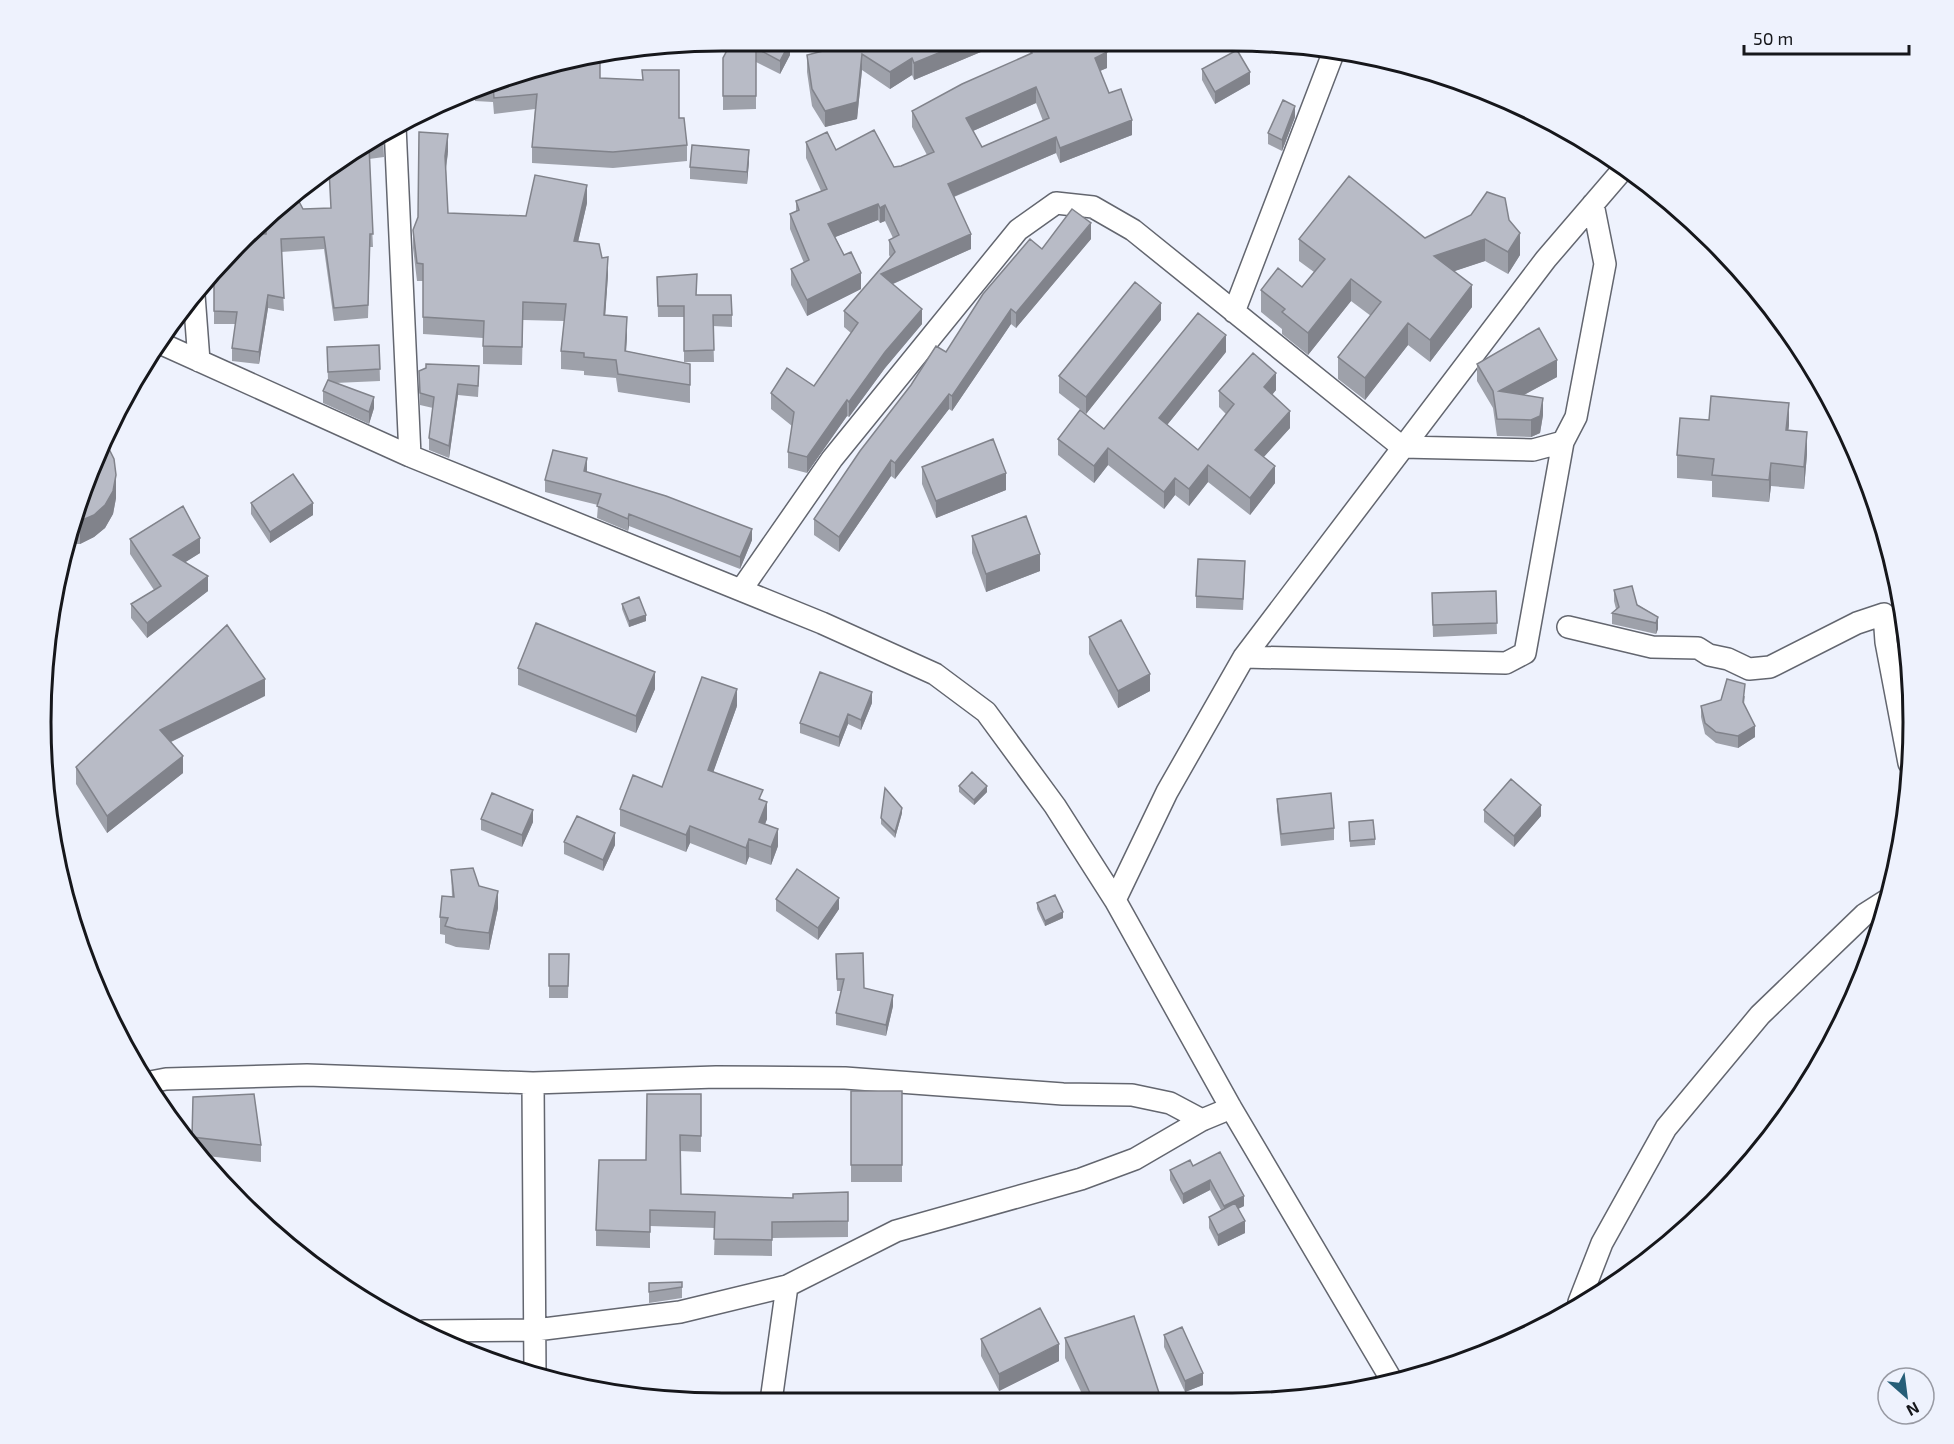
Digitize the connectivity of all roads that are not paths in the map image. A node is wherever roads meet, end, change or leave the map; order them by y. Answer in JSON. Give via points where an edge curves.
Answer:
{"nodes":[{"id":1,"x":1331,"y":59,"type":"edge"},
{"id":2,"x":395,"y":136,"type":"edge"},
{"id":3,"x":1619,"y":174,"type":"edge"},
{"id":4,"x":1593,"y":204,"type":"junction"},
{"id":5,"x":195,"y":308,"type":"edge"},
{"id":6,"x":1234,"y":312,"type":"junction"},
{"id":7,"x":166,"y":346,"type":"edge"},
{"id":8,"x":199,"y":361,"type":"junction"},
{"id":9,"x":1563,"y":442,"type":"junction"},
{"id":10,"x":1402,"y":447,"type":"junction"},
{"id":11,"x":410,"y":456,"type":"junction"},
{"id":12,"x":741,"y":590,"type":"junction"},
{"id":13,"x":1568,"y":627,"type":"dead end"},
{"id":14,"x":1244,"y":657,"type":"junction"},
{"id":15,"x":1903,"y":730,"type":"edge"},
{"id":16,"x":1115,"y":900,"type":"junction"},
{"id":17,"x":1877,"y":907,"type":"edge"},
{"id":18,"x":155,"y":1081,"type":"edge"},
{"id":19,"x":532,"y":1083,"type":"junction"},
{"id":20,"x":1231,"y":1108,"type":"junction"},
{"id":21,"x":1202,"y":1120,"type":"junction"},
{"id":22,"x":787,"y":1286,"type":"junction"},
{"id":23,"x":1582,"y":1294,"type":"edge"},
{"id":24,"x":536,"y":1330,"type":"junction"},
{"id":25,"x":440,"y":1331,"type":"edge"},
{"id":26,"x":535,"y":1366,"type":"edge"},
{"id":27,"x":1388,"y":1374,"type":"edge"},
{"id":28,"x":772,"y":1393,"type":"edge"}],
"edges":[{"from":1,"to":6,"type":"street"},
{"from":2,"to":11,"type":"street"},
{"from":3,"to":4,"type":"street"},
{"from":4,"to":9,"type":"street","via":[[1605,264],[1576,417]]},
{"from":4,"to":10,"type":"street"},
{"from":5,"to":8,"type":"street"},
{"from":6,"to":10,"type":"street"},
{"from":6,"to":12,"type":"street","via":[[1132,230],[1093,207],[1056,203],[1010,239],[832,459]]},
{"from":7,"to":8,"type":"street"},
{"from":8,"to":11,"type":"street"},
{"from":9,"to":10,"type":"street","via":[[1533,450]]},
{"from":9,"to":14,"type":"street","via":[[1525,653],[1506,663]]},
{"from":10,"to":14,"type":"street"},
{"from":11,"to":12,"type":"street"},
{"from":12,"to":16,"type":"street","via":[[935,674],[986,712],[1055,806]]},
{"from":13,"to":15,"type":"street","via":[[1652,647],[1698,648],[1749,669],[1770,667],[1857,623],[1884,614]]},
{"from":14,"to":16,"type":"street","via":[[1167,792]]},
{"from":16,"to":20,"type":"street"},
{"from":17,"to":23,"type":"street","via":[[1760,1015],[1666,1128],[1602,1243]]},
{"from":18,"to":19,"type":"street","via":[[307,1075]]},
{"from":19,"to":21,"type":"street","via":[[716,1077],[845,1078],[1063,1094],[1132,1095],[1170,1103]]},
{"from":19,"to":24,"type":"street"},
{"from":20,"to":21,"type":"street"},
{"from":20,"to":27,"type":"street"},
{"from":21,"to":22,"type":"street","via":[[1135,1159],[1081,1179],[896,1231]]},
{"from":22,"to":24,"type":"street","via":[[680,1312]]},
{"from":22,"to":28,"type":"street"},
{"from":24,"to":25,"type":"street"},
{"from":24,"to":26,"type":"street"}]}
